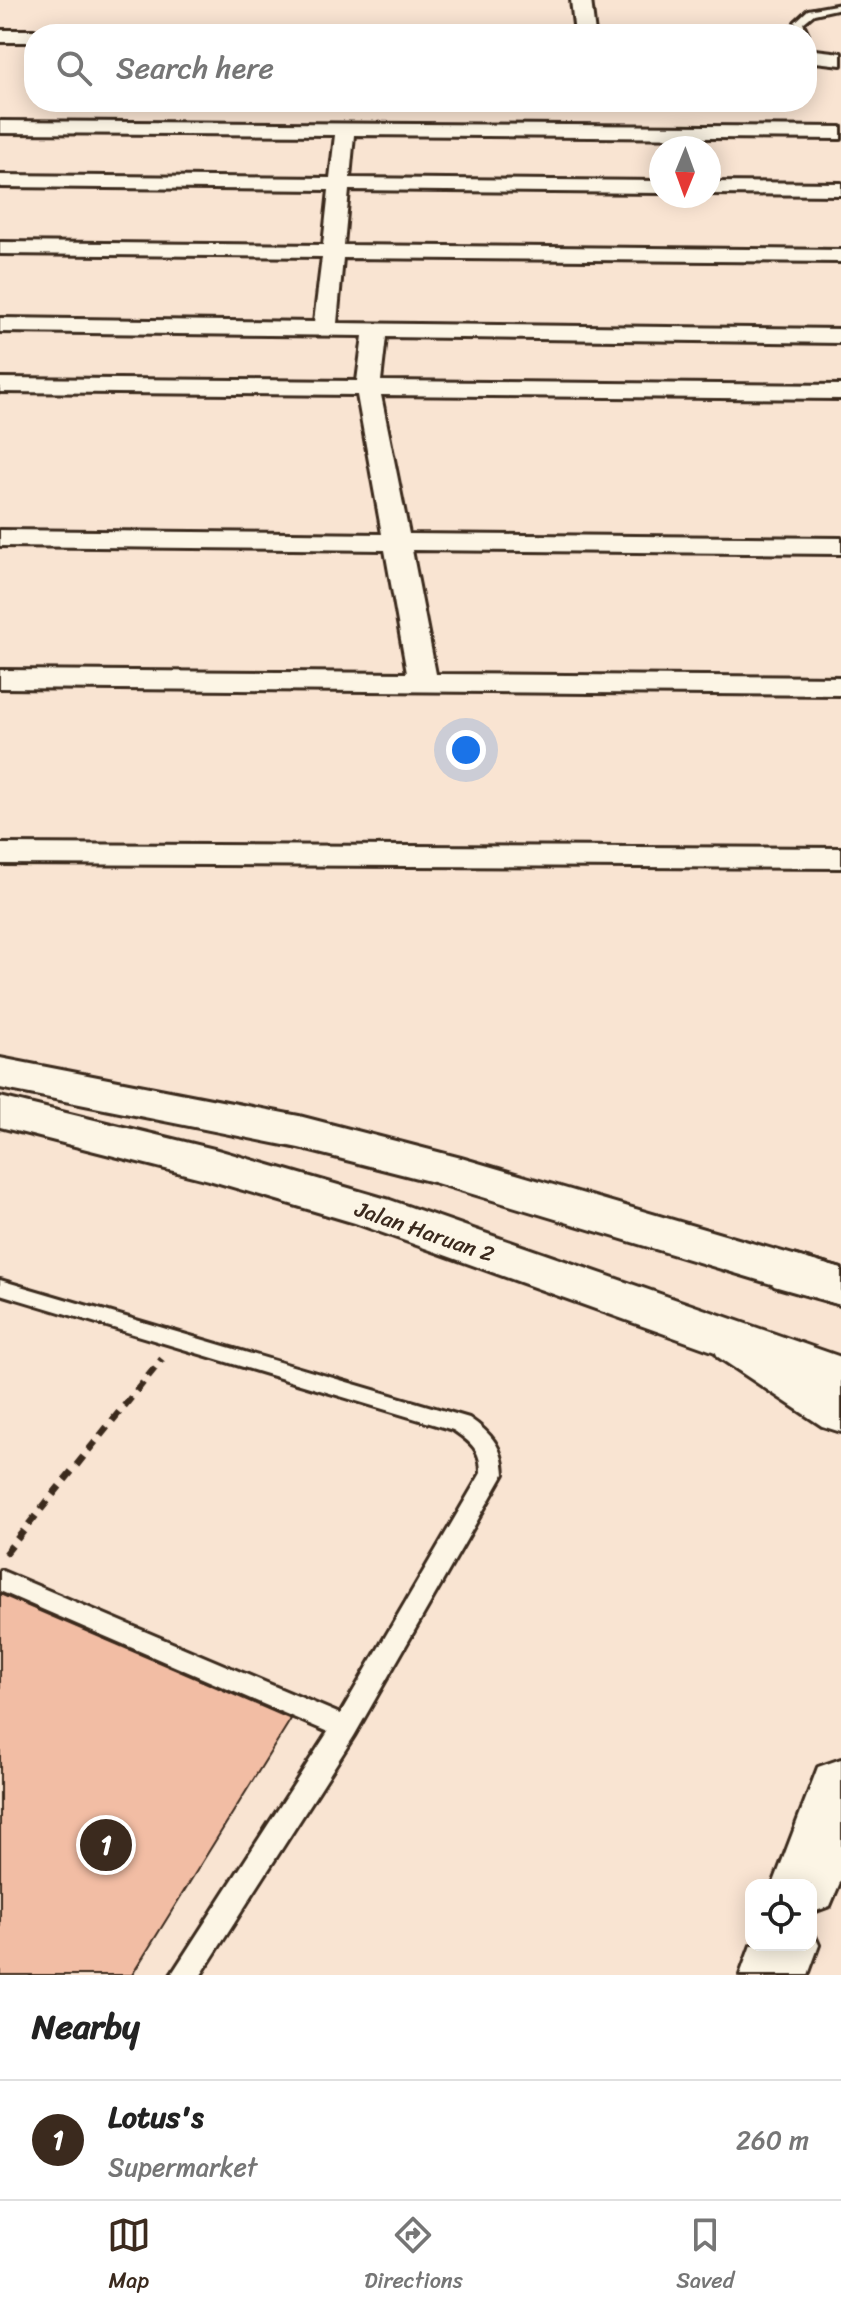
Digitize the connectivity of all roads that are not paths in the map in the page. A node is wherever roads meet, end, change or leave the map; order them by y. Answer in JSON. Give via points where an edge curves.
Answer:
{"nodes":[{"id":1,"x":581,"y":0,"type":"edge"},
{"id":2,"x":841,"y":6,"type":"edge"},
{"id":3,"x":584,"y":24,"type":"edge"},
{"id":4,"x":800,"y":24,"type":"edge"},
{"id":5,"x":0,"y":36,"type":"edge"},
{"id":6,"x":24,"y":36,"type":"edge"},
{"id":7,"x":817,"y":52,"type":"edge"},
{"id":8,"x":838,"y":61,"type":"edge"},
{"id":9,"x":817,"y":69,"type":"edge"},
{"id":10,"x":0,"y":127,"type":"edge"},
{"id":11,"x":345,"y":130,"type":"junction"},
{"id":12,"x":841,"y":133,"type":"edge"},
{"id":13,"x":0,"y":181,"type":"edge"},
{"id":14,"x":339,"y":184,"type":"junction"},
{"id":15,"x":649,"y":187,"type":"edge"},
{"id":16,"x":721,"y":188,"type":"edge"},
{"id":17,"x":841,"y":189,"type":"edge"},
{"id":18,"x":0,"y":248,"type":"edge"},
{"id":19,"x":333,"y":251,"type":"junction"},
{"id":20,"x":841,"y":256,"type":"edge"},
{"id":21,"x":0,"y":325,"type":"edge"},
{"id":22,"x":325,"y":329,"type":"junction"},
{"id":23,"x":375,"y":330,"type":"junction"},
{"id":24,"x":841,"y":336,"type":"edge"},
{"id":25,"x":0,"y":385,"type":"edge"},
{"id":26,"x":368,"y":388,"type":"junction"},
{"id":27,"x":841,"y":392,"type":"edge"},
{"id":28,"x":0,"y":538,"type":"edge"},
{"id":29,"x":397,"y":542,"type":"junction"},
{"id":30,"x":841,"y":546,"type":"edge"},
{"id":31,"x":0,"y":679,"type":"edge"},
{"id":32,"x":423,"y":682,"type":"junction"},
{"id":33,"x":841,"y":686,"type":"edge"},
{"id":34,"x":0,"y":854,"type":"edge"},
{"id":35,"x":841,"y":858,"type":"edge"},
{"id":36,"x":0,"y":1073,"type":"edge"},
{"id":37,"x":0,"y":1112,"type":"edge"},
{"id":38,"x":829,"y":1283,"type":"edge"},
{"id":39,"x":0,"y":1287,"type":"edge"},
{"id":40,"x":737,"y":1343,"type":"junction"},
{"id":41,"x":841,"y":1377,"type":"edge"},
{"id":42,"x":841,"y":1412,"type":"edge"},
{"id":43,"x":0,"y":1580,"type":"edge"},
{"id":44,"x":345,"y":1728,"type":"junction"},
{"id":45,"x":841,"y":1787,"type":"edge"},
{"id":46,"x":808,"y":1879,"type":"edge"},
{"id":47,"x":783,"y":1951,"type":"edge"},
{"id":48,"x":185,"y":1975,"type":"edge"},
{"id":49,"x":774,"y":1975,"type":"edge"}],
"edges":[{"from":1,"to":3,"type":"main road"},
{"from":2,"to":4,"type":"lane","via":[[804,17]]},
{"from":5,"to":6,"type":"main road"},
{"from":7,"to":8,"type":"main road"},
{"from":8,"to":9,"type":"main road"},
{"from":10,"to":11,"type":"street"},
{"from":11,"to":12,"type":"street"},
{"from":11,"to":14,"type":"street"},
{"from":13,"to":14,"type":"street"},
{"from":14,"to":15,"type":"street"},
{"from":14,"to":19,"type":"street"},
{"from":16,"to":17,"type":"street"},
{"from":18,"to":19,"type":"street"},
{"from":19,"to":20,"type":"street"},
{"from":19,"to":22,"type":"street"},
{"from":21,"to":22,"type":"street"},
{"from":22,"to":23,"type":"street"},
{"from":23,"to":24,"type":"street"},
{"from":23,"to":26,"type":"street"},
{"from":25,"to":26,"type":"street"},
{"from":26,"to":27,"type":"street"},
{"from":26,"to":29,"type":"street"},
{"from":28,"to":29,"type":"street"},
{"from":29,"to":30,"type":"street"},
{"from":29,"to":32,"type":"street"},
{"from":31,"to":32,"type":"street"},
{"from":32,"to":33,"type":"street"},
{"from":34,"to":35,"type":"street"},
{"from":36,"to":38,"type":"main road","via":[[444,1169]]},
{"from":37,"to":40,"type":"main road","name":"Jalan Haruan 2","via":[[186,1156],[423,1228]]},
{"from":39,"to":44,"type":"lane","via":[[461,1424],[482,1438],[493,1453],[493,1474]]},
{"from":40,"to":41,"type":"main road","name":"Jalan Haruan 2"},
{"from":40,"to":42,"type":"main road"},
{"from":43,"to":44,"type":"lane"},
{"from":44,"to":48,"type":"lane"},
{"from":45,"to":46,"type":"main road"},
{"from":47,"to":49,"type":"main road"}]}
